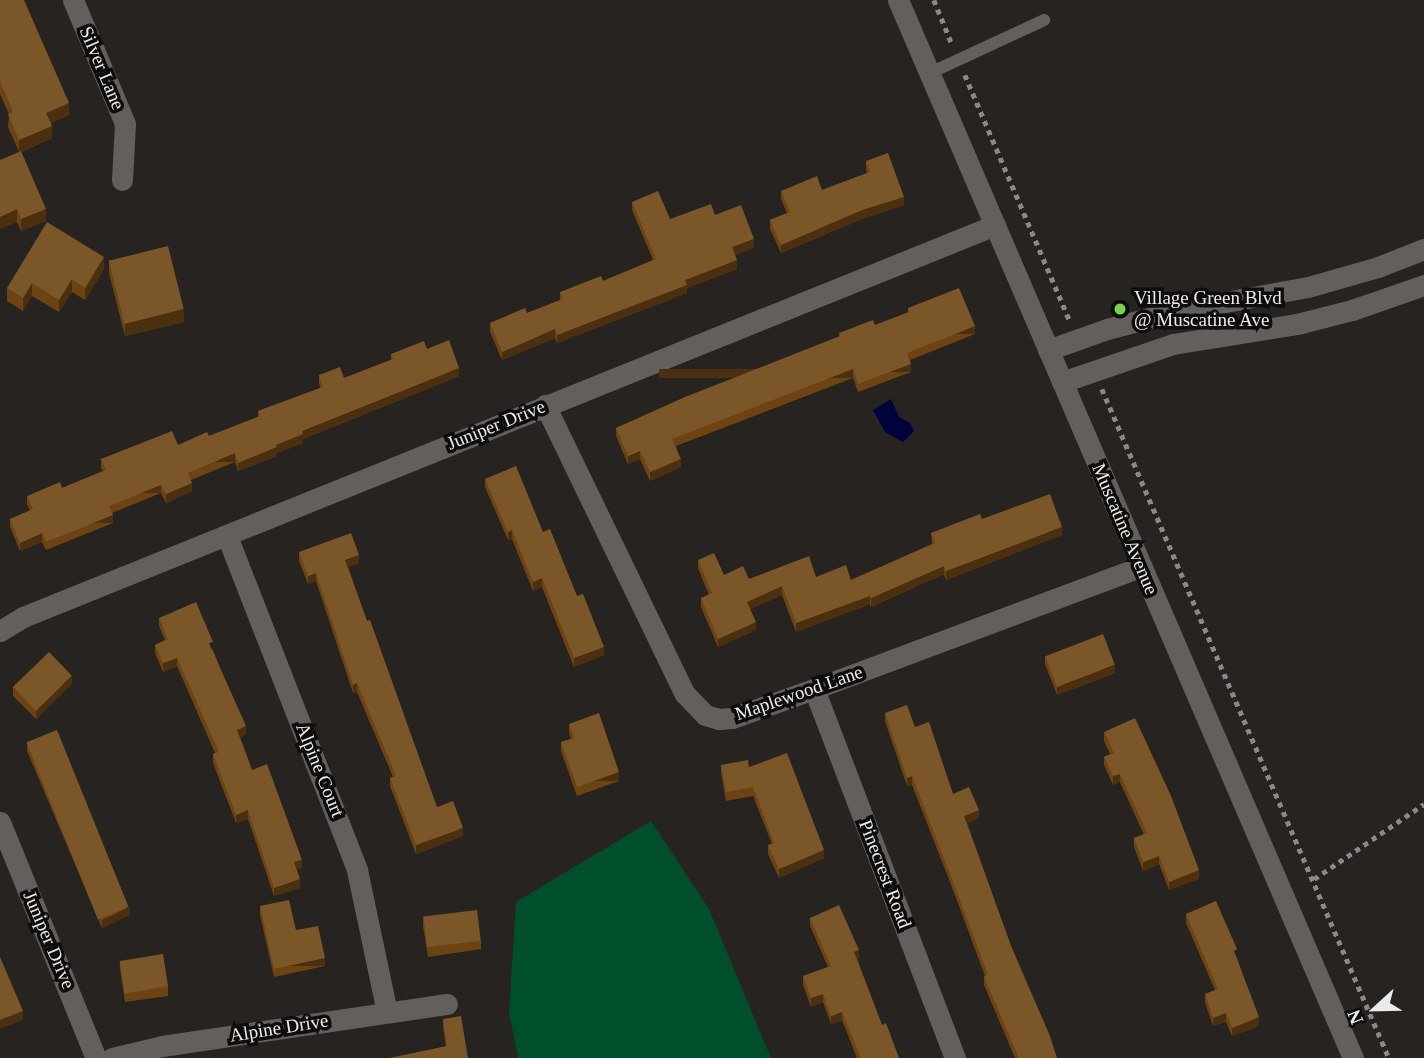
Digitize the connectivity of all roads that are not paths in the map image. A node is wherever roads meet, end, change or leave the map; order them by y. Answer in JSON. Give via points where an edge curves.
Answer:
{"nodes":[{"id":1,"x":73,"y":0,"type":"edge"},
{"id":2,"x":898,"y":0,"type":"edge"},
{"id":3,"x":1044,"y":20,"type":"dead end"},
{"id":4,"x":930,"y":74,"type":"junction"},
{"id":5,"x":121,"y":180,"type":"dead end"},
{"id":6,"x":995,"y":225,"type":"junction"},
{"id":7,"x":1424,"y":249,"type":"edge"},
{"id":8,"x":1424,"y":285,"type":"edge"},
{"id":9,"x":1048,"y":350,"type":"junction"},
{"id":10,"x":1062,"y":382,"type":"junction"},
{"id":11,"x":545,"y":405,"type":"junction"},
{"id":12,"x":227,"y":536,"type":"junction"},
{"id":13,"x":1141,"y":567,"type":"junction"},
{"id":14,"x":0,"y":631,"type":"edge"},
{"id":15,"x":814,"y":689,"type":"junction"},
{"id":16,"x":0,"y":822,"type":"edge"},
{"id":17,"x":447,"y":1004,"type":"dead end"},
{"id":18,"x":387,"y":1012,"type":"junction"},
{"id":19,"x":96,"y":1058,"type":"edge"},
{"id":20,"x":112,"y":1058,"type":"edge"},
{"id":21,"x":955,"y":1058,"type":"edge"},
{"id":22,"x":1353,"y":1058,"type":"edge"}],
"edges":[{"from":1,"to":5,"type":"street","name":"Silver Lane","via":[[125,124]]},
{"from":2,"to":4,"type":"street","name":"Muscatine Avenue"},
{"from":3,"to":4,"type":"lane"},
{"from":4,"to":6,"type":"street","name":"Muscatine Avenue"},
{"from":6,"to":9,"type":"street","name":"Muscatine Avenue"},
{"from":6,"to":11,"type":"street","name":"Juniper Drive"},
{"from":7,"to":9,"type":"street","via":[[1308,287],[1175,311]]},
{"from":8,"to":10,"type":"street","via":[[1297,324],[1173,344]]},
{"from":9,"to":10,"type":"street","name":"Muscatine Avenue"},
{"from":10,"to":13,"type":"street","name":"Muscatine Avenue"},
{"from":11,"to":12,"type":"street","name":"Juniper Drive"},
{"from":11,"to":15,"type":"street","name":"Maplewood Lane","via":[[676,678],[694,706],[705,715],[732,718]]},
{"from":12,"to":14,"type":"street","name":"Juniper Drive","via":[[23,617]]},
{"from":12,"to":18,"type":"street","name":"Alpine Court","via":[[353,859]]},
{"from":13,"to":15,"type":"street","name":"Maplewood Lane"},
{"from":13,"to":22,"type":"street","name":"Muscatine Avenue"},
{"from":15,"to":21,"type":"street","name":"Pinecrest Road"},
{"from":16,"to":19,"type":"street","name":"Juniper Drive"},
{"from":17,"to":18,"type":"street","name":"Alpine Drive"},
{"from":18,"to":20,"type":"street","name":"Alpine Drive","via":[[162,1046]]}]}
